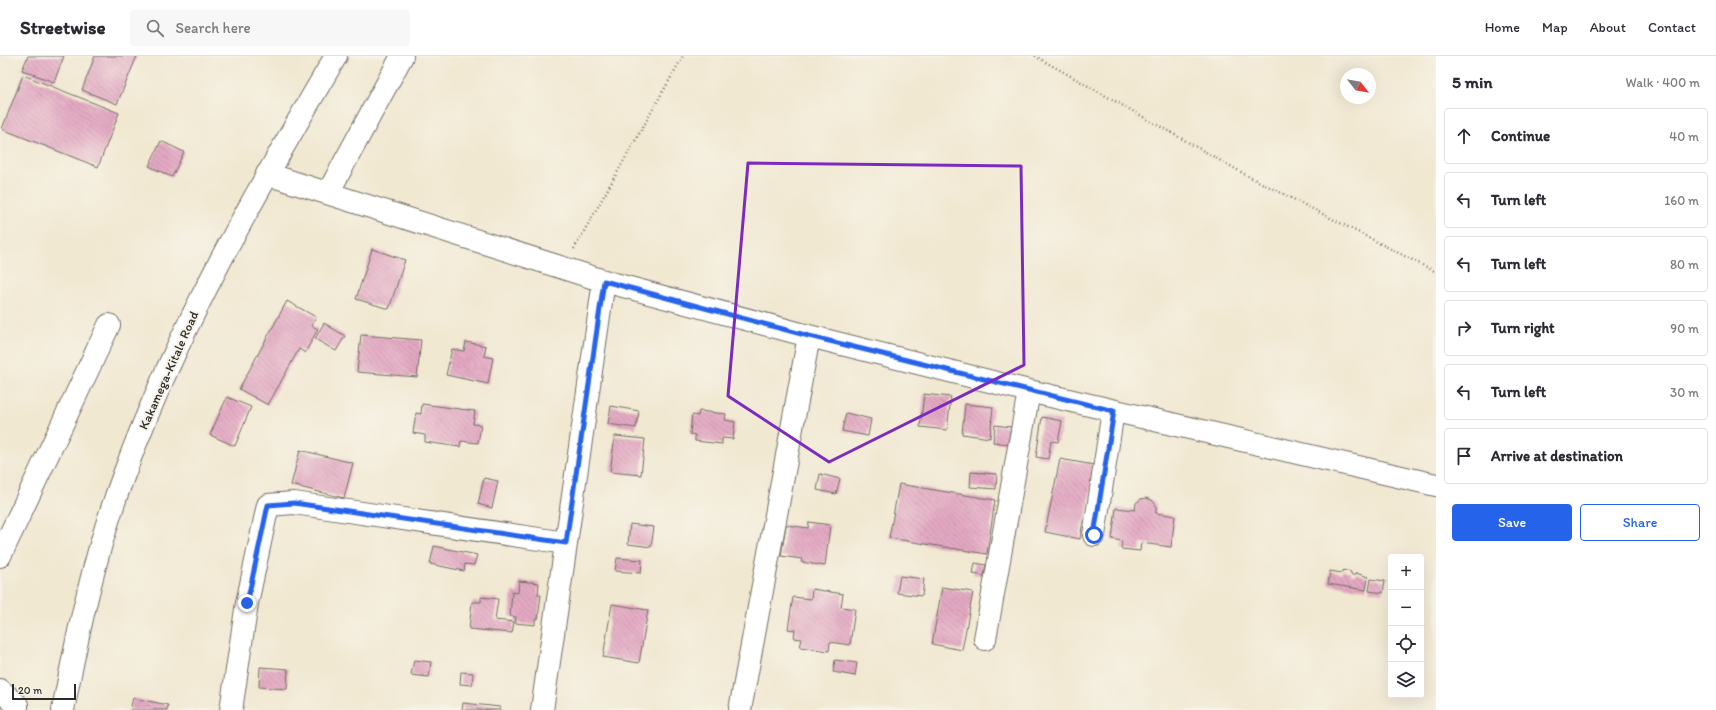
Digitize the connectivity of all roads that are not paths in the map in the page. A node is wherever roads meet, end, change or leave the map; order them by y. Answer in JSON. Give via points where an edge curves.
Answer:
{"nodes":[{"id":1,"x":336,"y":56,"type":"edge"},
{"id":2,"x":402,"y":56,"type":"edge"},
{"id":3,"x":267,"y":174,"type":"junction"},
{"id":4,"x":328,"y":193,"type":"junction"},
{"id":5,"x":604,"y":281,"type":"junction"},
{"id":6,"x":109,"y":325,"type":"dead end"},
{"id":7,"x":809,"y":336,"type":"junction"},
{"id":8,"x":1029,"y":391,"type":"junction"},
{"id":9,"x":1114,"y":411,"type":"junction"},
{"id":10,"x":1436,"y":485,"type":"edge"},
{"id":11,"x":1094,"y":535,"type":"dead end"},
{"id":12,"x":566,"y":543,"type":"junction"},
{"id":13,"x":0,"y":556,"type":"edge"},
{"id":14,"x":985,"y":639,"type":"dead end"},
{"id":15,"x":0,"y":690,"type":"edge"},
{"id":16,"x":17,"y":710,"type":"edge"},
{"id":17,"x":63,"y":710,"type":"edge"},
{"id":18,"x":231,"y":710,"type":"edge"},
{"id":19,"x":542,"y":710,"type":"edge"},
{"id":20,"x":740,"y":710,"type":"edge"}],
"edges":[{"from":1,"to":3,"type":"main road","name":"Kakamega-Kitale Road"},
{"from":2,"to":4,"type":"main road"},
{"from":3,"to":4,"type":"main road"},
{"from":3,"to":17,"type":"main road","name":"Kakamega-Kitale Road","via":[[200,298],[155,396],[122,479],[94,575]]},
{"from":4,"to":5,"type":"main road"},
{"from":5,"to":7,"type":"main road"},
{"from":5,"to":12,"type":"main road"},
{"from":6,"to":13,"type":"main road"},
{"from":7,"to":8,"type":"main road"},
{"from":7,"to":20,"type":"main road"},
{"from":8,"to":9,"type":"main road"},
{"from":8,"to":14,"type":"main road"},
{"from":9,"to":10,"type":"main road"},
{"from":9,"to":11,"type":"main road"},
{"from":12,"to":18,"type":"main road","via":[[294,503],[268,505],[247,603]]},
{"from":12,"to":19,"type":"main road"},
{"from":15,"to":16,"type":"main road","via":[[17,705]]}]}
